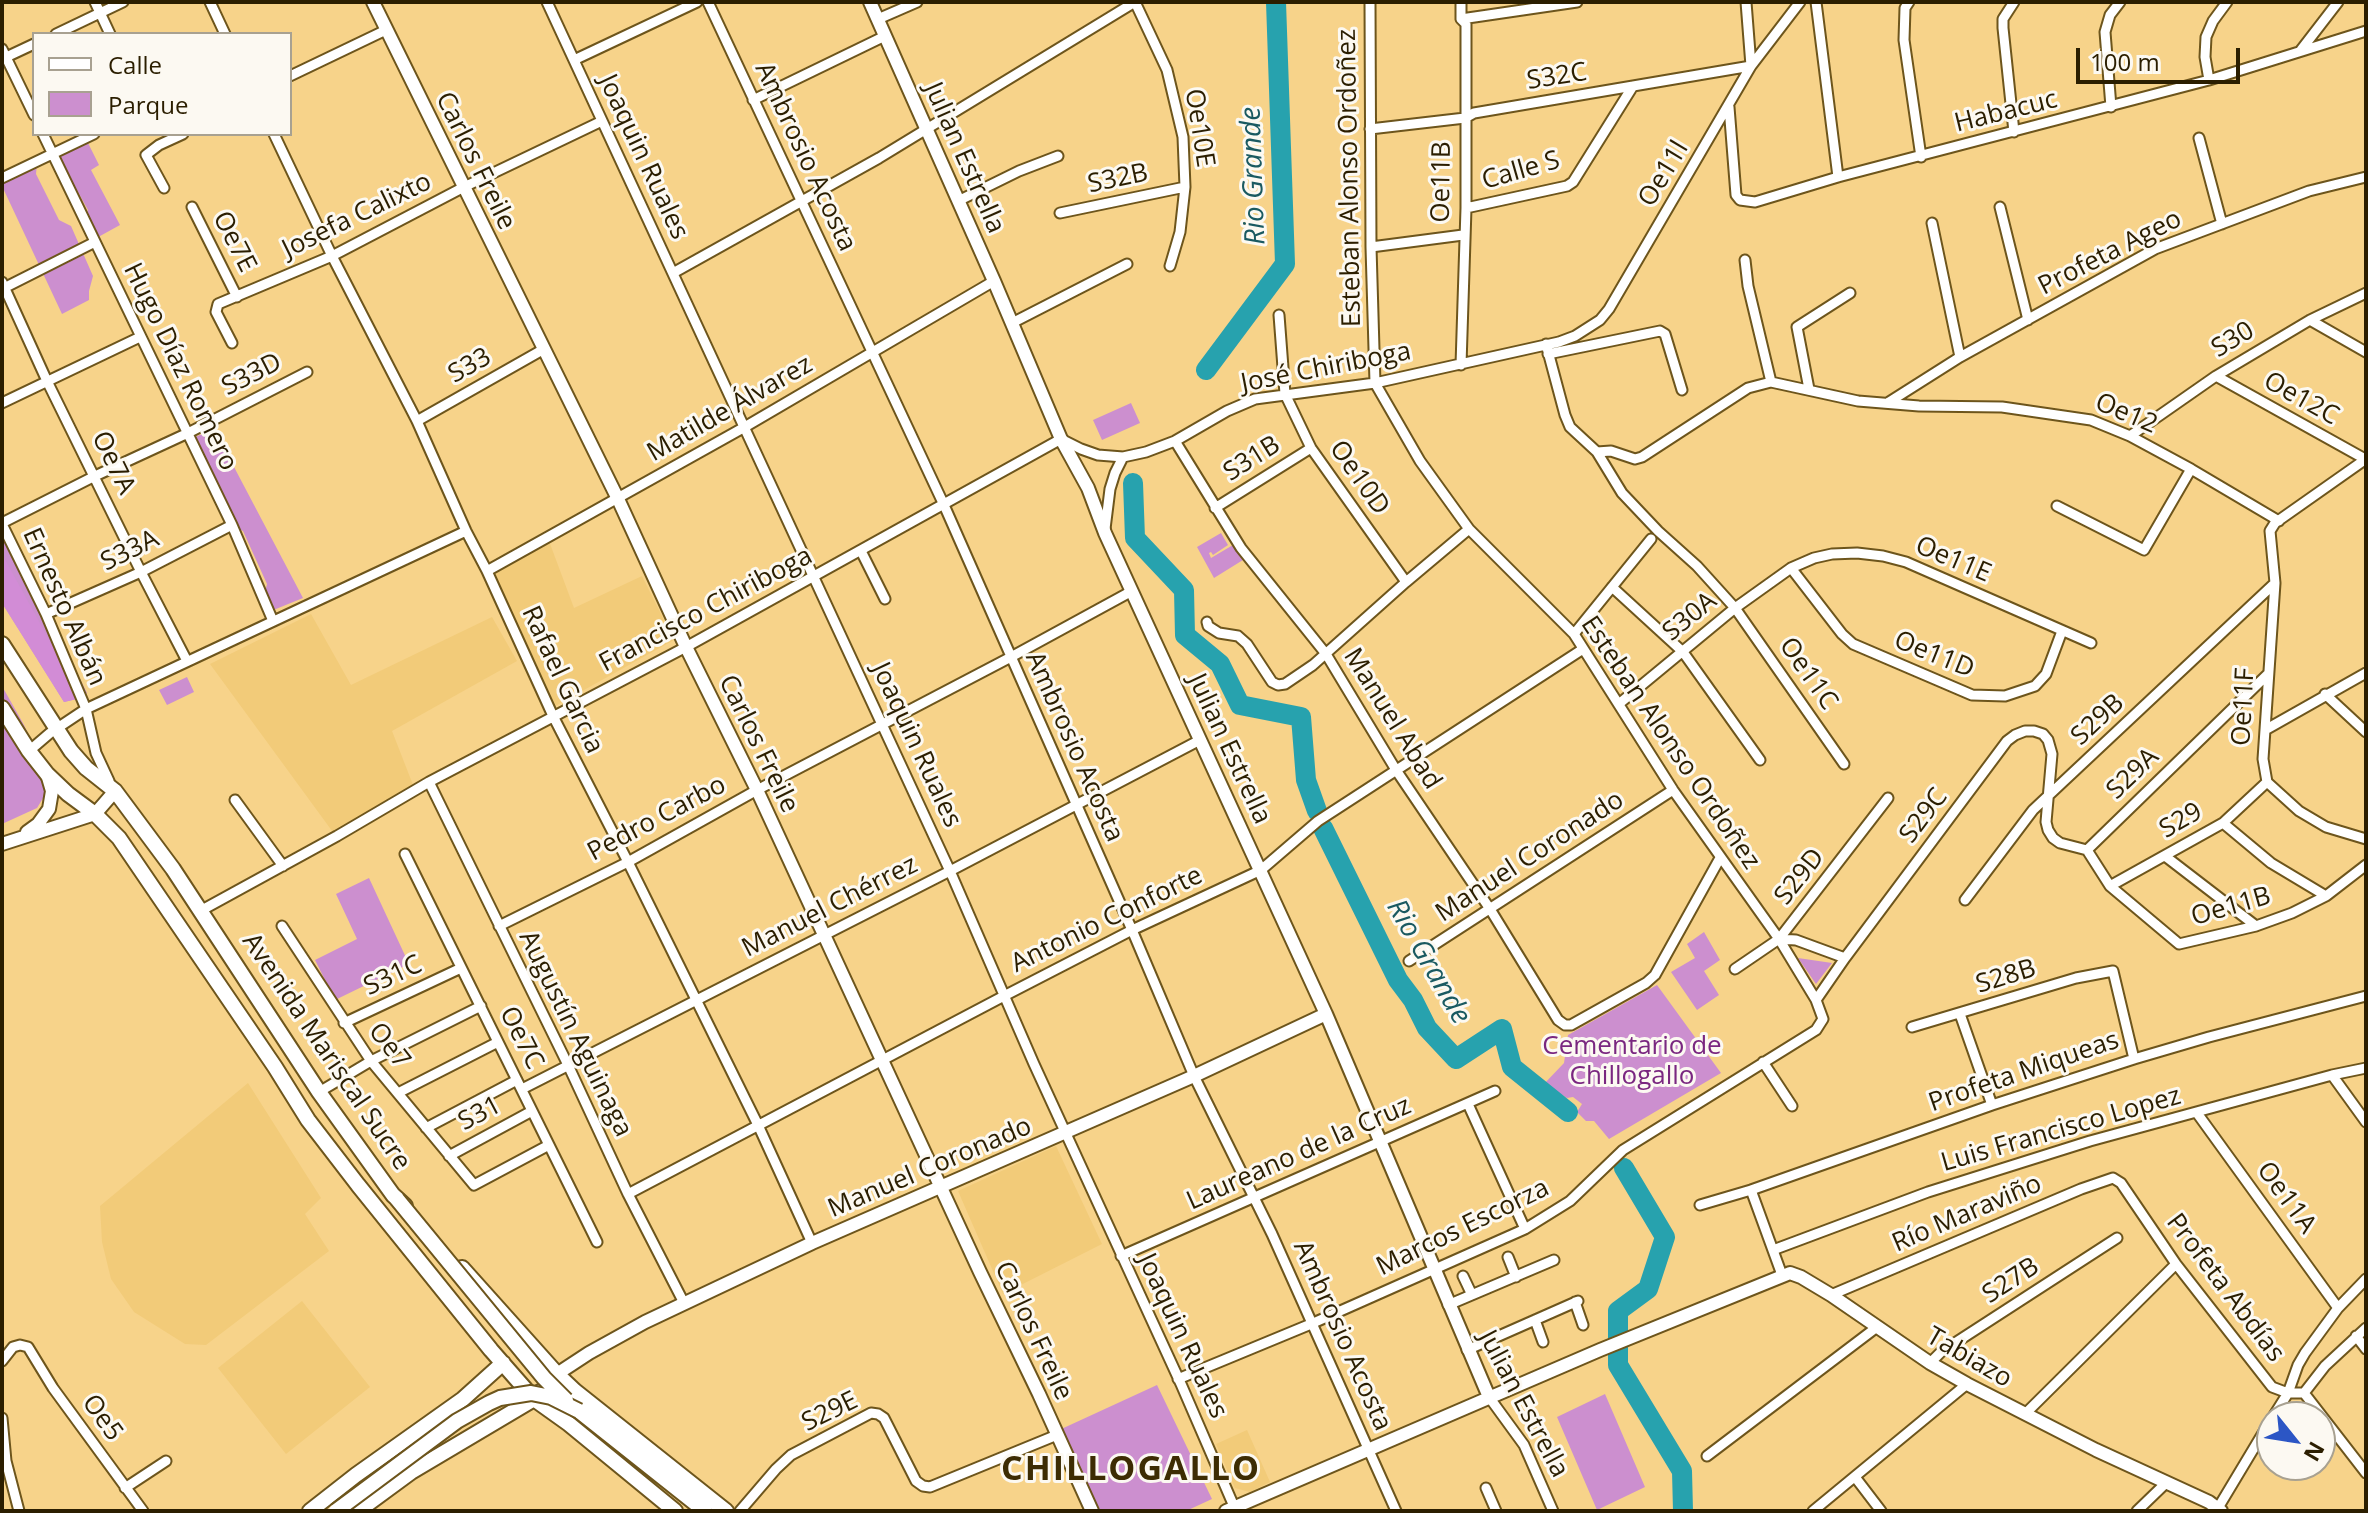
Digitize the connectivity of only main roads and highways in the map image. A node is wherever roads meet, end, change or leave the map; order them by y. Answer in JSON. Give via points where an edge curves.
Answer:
{"nodes":[{"id":1,"x":2,"y":644,"type":"edge"},
{"id":2,"x":2,"y":708,"type":"edge"},
{"id":3,"x":395,"y":1197,"type":"junction"},
{"id":4,"x":503,"y":1363,"type":"junction"},
{"id":5,"x":557,"y":1374,"type":"junction"},
{"id":6,"x":534,"y":1399,"type":"junction"},
{"id":7,"x":579,"y":1411,"type":"junction"},
{"id":8,"x":310,"y":1511,"type":"edge"},
{"id":9,"x":336,"y":1511,"type":"edge"},
{"id":10,"x":358,"y":1511,"type":"edge"},
{"id":11,"x":675,"y":1511,"type":"edge"},
{"id":12,"x":705,"y":1511,"type":"edge"},
{"id":13,"x":726,"y":1511,"type":"edge"}],
"edges":[{"from":1,"to":3,"type":"main road","name":"Avenida Mariscal Sucre","via":[[71,751],[115,791],[202,910],[319,1092]]},
{"from":2,"to":4,"type":"main road","name":"Avenida Mariscal Sucre","via":[[47,774],[119,838],[308,1120]]},
{"from":3,"to":5,"type":"main road","name":"Avenida Mariscal Sucre","via":[[433,1232]]},
{"from":3,"to":7,"type":"main road","bridge":true,"via":[[544,1378]]},
{"from":4,"to":6,"type":"main road","name":"Avenida Mariscal Sucre"},
{"from":4,"to":8,"type":"main road","via":[[463,1399]]},
{"from":5,"to":6,"type":"main road"},
{"from":5,"to":13,"type":"main road","name":"Avenida Mariscal Sucre"},
{"from":6,"to":10,"type":"main road","via":[[411,1472]]},
{"from":6,"to":11,"type":"main road","name":"Avenida Mariscal Sucre"},
{"from":7,"to":9,"type":"main road","bridge":true,"via":[[531,1393],[500,1398],[457,1421]]},
{"from":7,"to":12,"type":"main road"}]}
